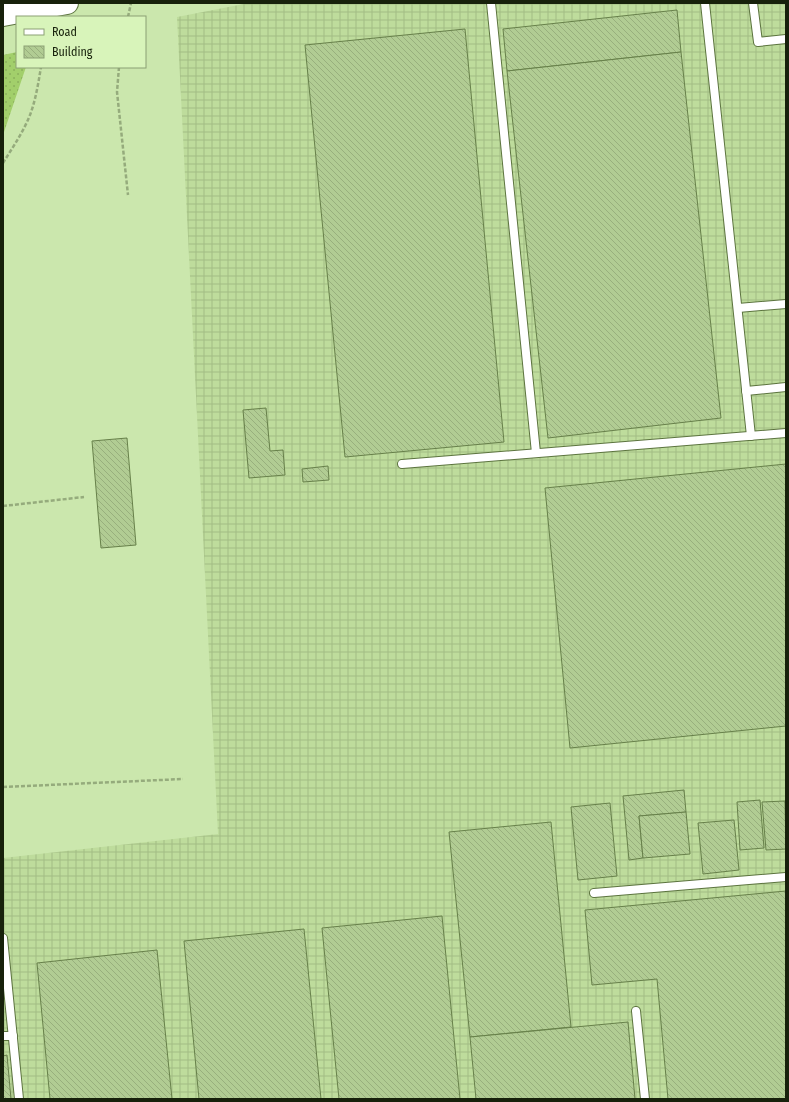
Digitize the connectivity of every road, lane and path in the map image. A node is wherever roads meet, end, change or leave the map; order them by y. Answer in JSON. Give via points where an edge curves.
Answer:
{"nodes":[{"id":1,"x":67,"y":3,"type":"edge"},
{"id":2,"x":131,"y":3,"type":"edge"},
{"id":3,"x":491,"y":3,"type":"edge"},
{"id":4,"x":705,"y":3,"type":"edge"},
{"id":5,"x":753,"y":3,"type":"edge"},
{"id":6,"x":3,"y":15,"type":"edge"},
{"id":7,"x":128,"y":16,"type":"edge"},
{"id":8,"x":786,"y":39,"type":"edge"},
{"id":9,"x":42,"y":68,"type":"edge"},
{"id":10,"x":120,"y":68,"type":"edge"},
{"id":11,"x":3,"y":163,"type":"edge"},
{"id":12,"x":128,"y":195,"type":"dead end"},
{"id":13,"x":786,"y":304,"type":"edge"},
{"id":14,"x":738,"y":308,"type":"junction"},
{"id":15,"x":786,"y":387,"type":"edge"},
{"id":16,"x":746,"y":391,"type":"junction"},
{"id":17,"x":786,"y":433,"type":"edge"},
{"id":18,"x":751,"y":436,"type":"junction"},
{"id":19,"x":536,"y":453,"type":"junction"},
{"id":20,"x":402,"y":464,"type":"dead end"},
{"id":21,"x":84,"y":497,"type":"dead end"},
{"id":22,"x":3,"y":506,"type":"edge"},
{"id":23,"x":183,"y":779,"type":"dead end"},
{"id":24,"x":3,"y":787,"type":"edge"},
{"id":25,"x":786,"y":877,"type":"edge"},
{"id":26,"x":594,"y":894,"type":"dead end"},
{"id":27,"x":3,"y":938,"type":"edge"},
{"id":28,"x":636,"y":1011,"type":"dead end"},
{"id":29,"x":3,"y":1036,"type":"edge"},
{"id":30,"x":13,"y":1036,"type":"junction"},
{"id":31,"x":19,"y":1099,"type":"edge"},
{"id":32,"x":645,"y":1099,"type":"edge"}],
"edges":[{"from":1,"to":6,"type":"street"},
{"from":2,"to":7,"type":"path"},
{"from":3,"to":19,"type":"lane"},
{"from":4,"to":14,"type":"lane"},
{"from":5,"to":8,"type":"lane","via":[[758,42]]},
{"from":9,"to":11,"type":"path","via":[[28,120]]},
{"from":10,"to":12,"type":"path","via":[[117,92]]},
{"from":13,"to":14,"type":"lane"},
{"from":14,"to":16,"type":"lane"},
{"from":15,"to":16,"type":"lane"},
{"from":16,"to":18,"type":"lane"},
{"from":17,"to":18,"type":"lane"},
{"from":18,"to":19,"type":"lane"},
{"from":19,"to":20,"type":"lane"},
{"from":21,"to":22,"type":"path"},
{"from":23,"to":24,"type":"path"},
{"from":25,"to":26,"type":"lane"},
{"from":27,"to":30,"type":"lane"},
{"from":28,"to":32,"type":"lane"},
{"from":29,"to":30,"type":"lane"},
{"from":30,"to":31,"type":"lane"}]}
